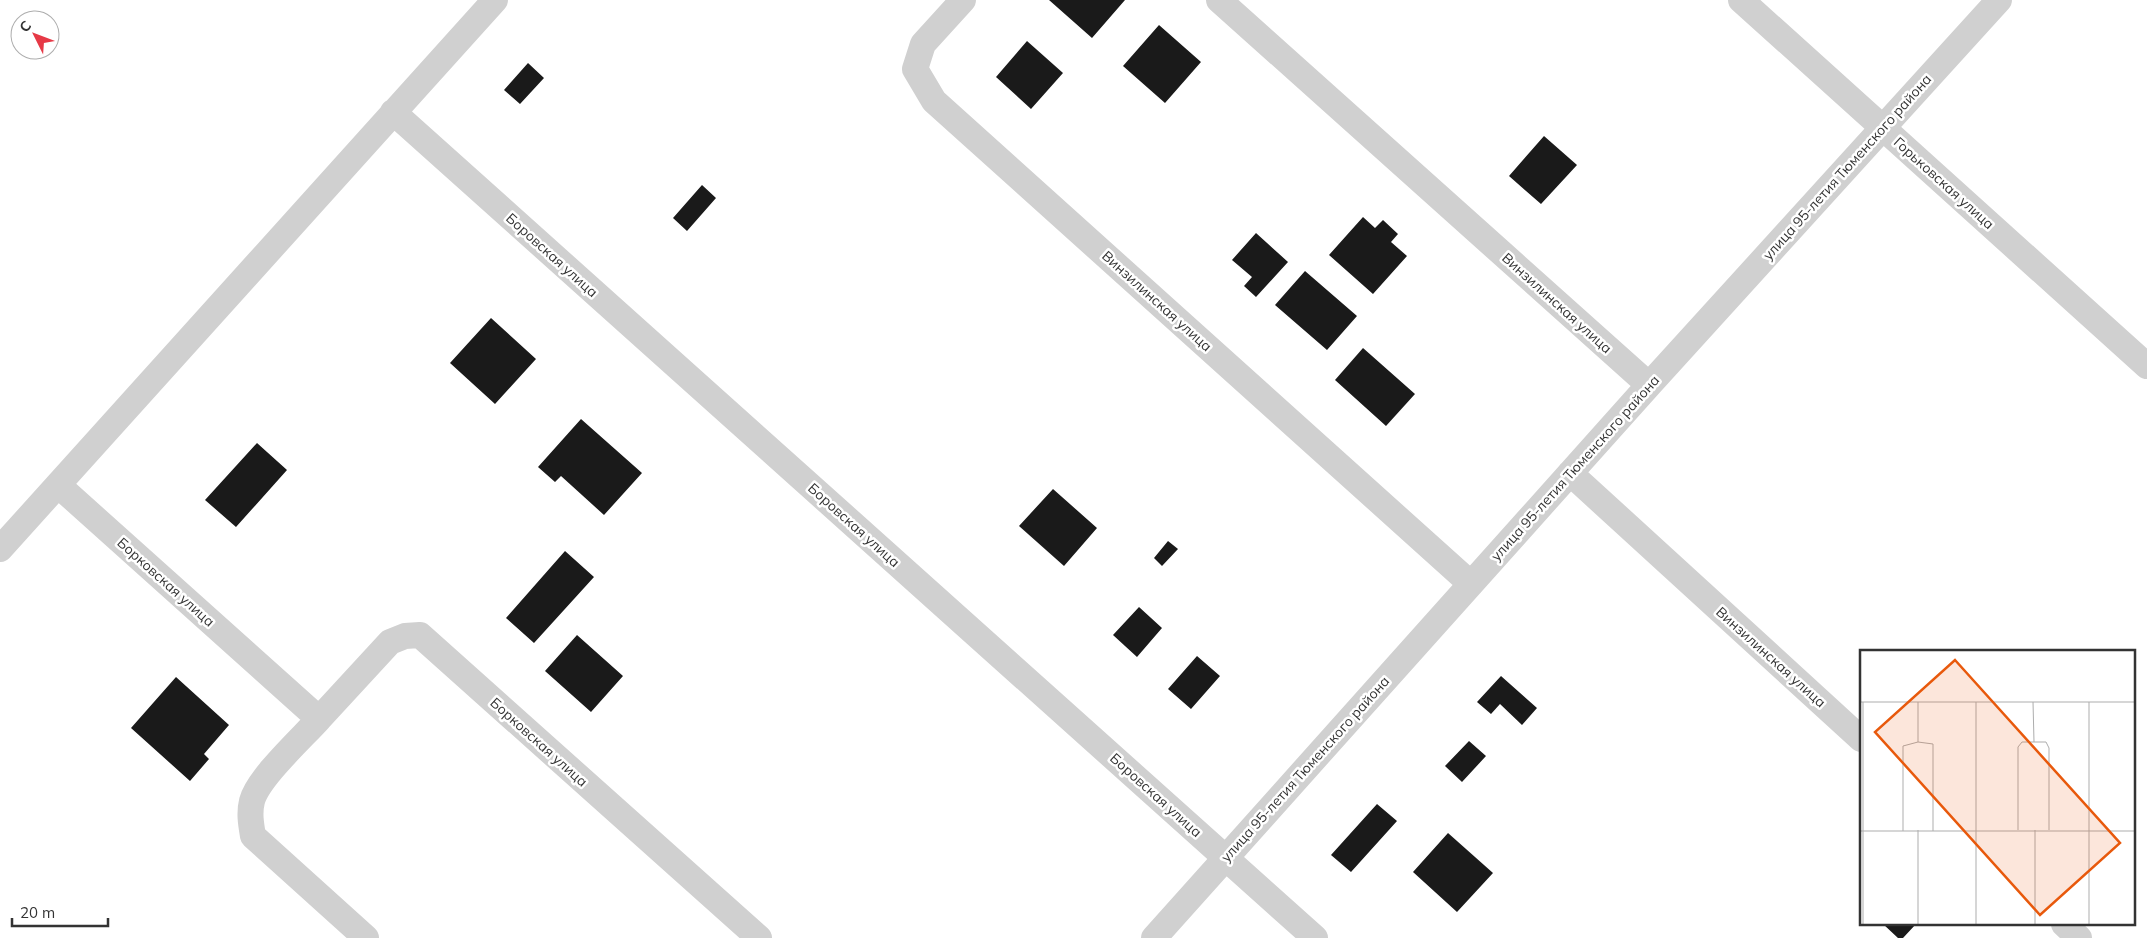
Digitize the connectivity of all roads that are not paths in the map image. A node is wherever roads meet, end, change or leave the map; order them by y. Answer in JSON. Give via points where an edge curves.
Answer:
{"nodes":[{"id":1,"x":495,"y":0,"type":"edge"},
{"id":2,"x":963,"y":0,"type":"edge"},
{"id":3,"x":1219,"y":0,"type":"edge"},
{"id":4,"x":1741,"y":0,"type":"edge"},
{"id":5,"x":1999,"y":0,"type":"edge"},
{"id":6,"x":393,"y":112,"type":"junction"},
{"id":7,"x":1883,"y":127,"type":"junction"},
{"id":8,"x":2147,"y":366,"type":"edge"},
{"id":9,"x":1649,"y":385,"type":"junction"},
{"id":10,"x":1570,"y":474,"type":"junction"},
{"id":11,"x":58,"y":485,"type":"junction"},
{"id":12,"x":0,"y":549,"type":"edge"},
{"id":13,"x":1471,"y":584,"type":"junction"},
{"id":14,"x":319,"y":719,"type":"junction"},
{"id":15,"x":1860,"y":738,"type":"edge"},
{"id":16,"x":1225,"y":858,"type":"junction"},
{"id":17,"x":2066,"y":926,"type":"edge"},
{"id":18,"x":366,"y":938,"type":"edge"},
{"id":19,"x":759,"y":938,"type":"edge"},
{"id":20,"x":1154,"y":938,"type":"edge"},
{"id":21,"x":1315,"y":938,"type":"edge"},
{"id":22,"x":2079,"y":938,"type":"edge"}],
"edges":[{"from":1,"to":6,"type":"street"},
{"from":2,"to":13,"type":"street","name":"Винзилинская улица","via":[[923,44],[915,69],[934,101]]},
{"from":3,"to":9,"type":"street","name":"Винзилинская улица"},
{"from":4,"to":7,"type":"street","name":"Горьковская улица"},
{"from":5,"to":7,"type":"street","name":"улица 95-летия Тюменского района"},
{"from":6,"to":11,"type":"street"},
{"from":6,"to":16,"type":"street","name":"Боровская улица"},
{"from":7,"to":8,"type":"street","name":"Горьковская улица"},
{"from":7,"to":9,"type":"street","name":"улица 95-летия Тюменского района"},
{"from":9,"to":10,"type":"street","name":"улица 95-летия Тюменского района"},
{"from":10,"to":13,"type":"street","name":"улица 95-летия Тюменского района"},
{"from":10,"to":15,"type":"street","name":"Винзилинская улица"},
{"from":11,"to":12,"type":"street"},
{"from":11,"to":14,"type":"street","name":"Борковская улица"},
{"from":13,"to":16,"type":"street","name":"улица 95-летия Тюменского района"},
{"from":14,"to":18,"type":"street","name":"Борковская улица","via":[[264,779],[253,799],[250,817],[253,836]]},
{"from":14,"to":19,"type":"street","name":"Борковская улица","via":[[390,642],[404,636],[420,635]]},
{"from":16,"to":20,"type":"street","name":"улица 95-летия Тюменского района"},
{"from":16,"to":21,"type":"street","name":"Боровская улица"},
{"from":17,"to":22,"type":"street"}]}
